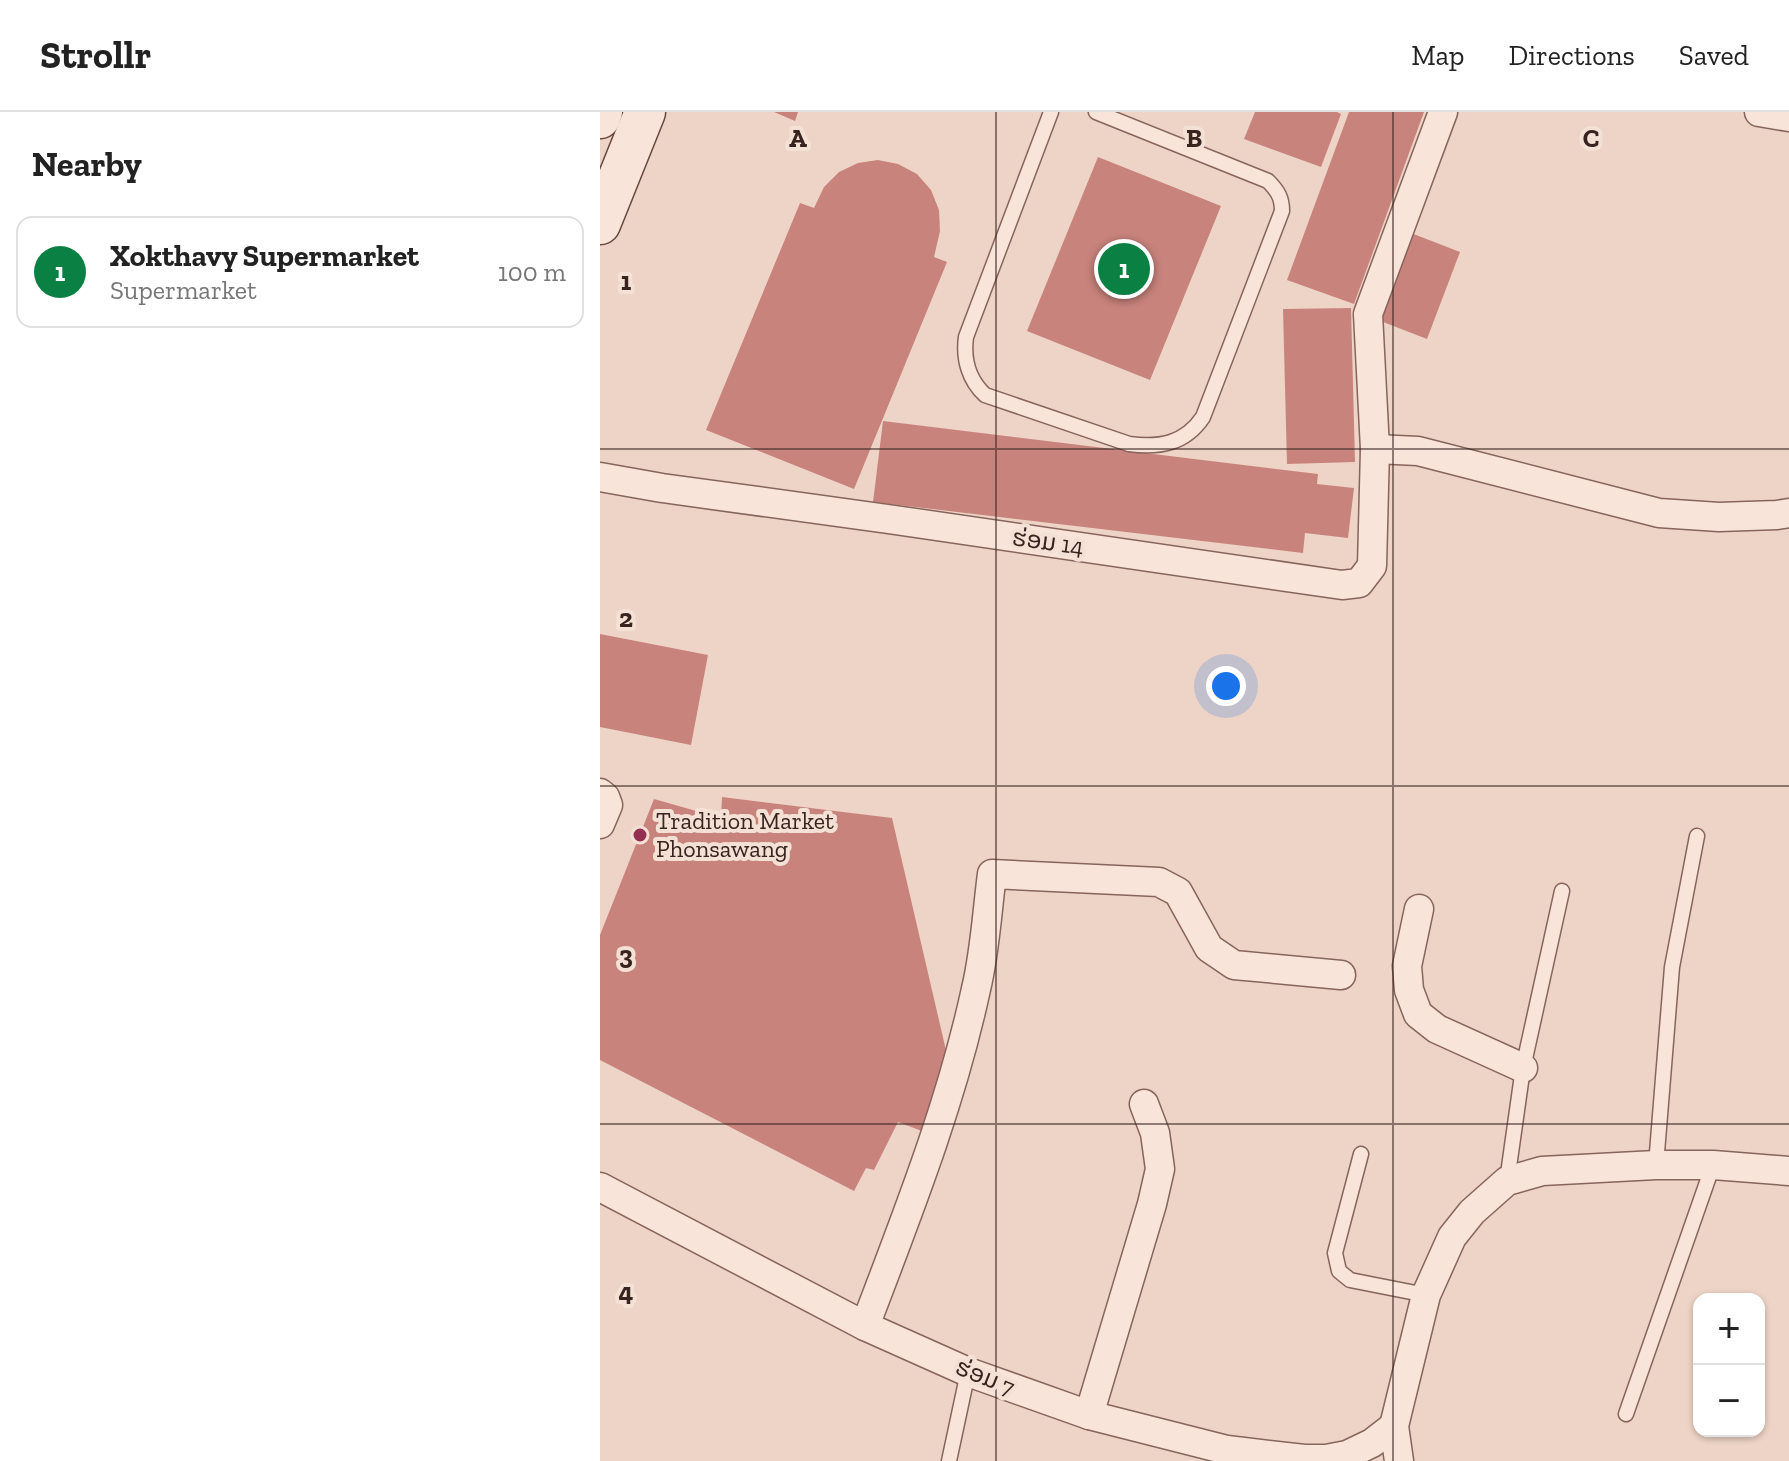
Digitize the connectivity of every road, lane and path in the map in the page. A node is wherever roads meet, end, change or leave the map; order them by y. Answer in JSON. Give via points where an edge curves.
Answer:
{"nodes":[{"id":1,"x":602,"y":112,"type":"edge"},
{"id":2,"x":645,"y":112,"type":"edge"},
{"id":3,"x":1051,"y":112,"type":"edge"},
{"id":4,"x":1096,"y":112,"type":"edge"},
{"id":5,"x":1443,"y":112,"type":"edge"},
{"id":6,"x":1759,"y":112,"type":"edge"},
{"id":7,"x":1789,"y":117,"type":"edge"},
{"id":8,"x":600,"y":118,"type":"edge"},
{"id":9,"x":600,"y":224,"type":"edge"},
{"id":10,"x":1375,"y":449,"type":"junction"},
{"id":11,"x":600,"y":477,"type":"edge"},
{"id":12,"x":1789,"y":513,"type":"edge"},
{"id":13,"x":600,"y":793,"type":"edge"},
{"id":14,"x":600,"y":824,"type":"edge"},
{"id":15,"x":1697,"y":836,"type":"dead end"},
{"id":16,"x":1562,"y":891,"type":"dead end"},
{"id":17,"x":1419,"y":909,"type":"dead end"},
{"id":18,"x":1341,"y":975,"type":"dead end"},
{"id":19,"x":1523,"y":1068,"type":"junction"},
{"id":20,"x":1144,"y":1104,"type":"dead end"},
{"id":21,"x":1361,"y":1154,"type":"dead end"},
{"id":22,"x":1656,"y":1165,"type":"junction"},
{"id":23,"x":1713,"y":1165,"type":"junction"},
{"id":24,"x":1789,"y":1171,"type":"edge"},
{"id":25,"x":1507,"y":1181,"type":"junction"},
{"id":26,"x":600,"y":1187,"type":"edge"},
{"id":27,"x":1426,"y":1295,"type":"junction"},
{"id":28,"x":865,"y":1326,"type":"junction"},
{"id":29,"x":968,"y":1372,"type":"junction"},
{"id":30,"x":1626,"y":1414,"type":"dead end"},
{"id":31,"x":1089,"y":1415,"type":"junction"},
{"id":32,"x":1394,"y":1426,"type":"junction"},
{"id":33,"x":949,"y":1461,"type":"edge"},
{"id":34,"x":1399,"y":1461,"type":"edge"}],
"edges":[{"from":1,"to":8,"type":"main road"},
{"from":2,"to":9,"type":"main road"},
{"from":3,"to":4,"type":"lane","via":[[966,337],[970,376],[985,395],[1129,444],[1162,445],[1188,434],[1203,417],[1282,200],[1268,181]]},
{"from":5,"to":10,"type":"street","via":[[1368,314]]},
{"from":6,"to":7,"type":"street"},
{"from":10,"to":11,"type":"street","name":"ຮ່ອມ 14","via":[[1372,566],[1351,585]]},
{"from":10,"to":12,"type":"street","via":[[1418,451],[1659,513]]},
{"from":13,"to":14,"type":"street","via":[[608,805]]},
{"from":15,"to":22,"type":"lane","via":[[1672,967]]},
{"from":16,"to":19,"type":"lane"},
{"from":17,"to":19,"type":"street","via":[[1407,966],[1418,1014],[1437,1029]]},
{"from":18,"to":28,"type":"street","via":[[1234,965],[1209,948],[1178,892],[1159,882],[992,874],[977,987],[956,1068]]},
{"from":19,"to":25,"type":"lane"},
{"from":20,"to":31,"type":"street","via":[[1160,1169]]},
{"from":21,"to":27,"type":"lane","via":[[1335,1253],[1339,1271],[1350,1280]]},
{"from":22,"to":23,"type":"street"},
{"from":22,"to":25,"type":"street","via":[[1542,1171]]},
{"from":23,"to":24,"type":"street"},
{"from":23,"to":30,"type":"lane"},
{"from":25,"to":27,"type":"street","via":[[1452,1237]]},
{"from":26,"to":28,"type":"street","name":"ຮ່ອມ 7"},
{"from":27,"to":32,"type":"street"},
{"from":28,"to":29,"type":"street","name":"ຮ່ອມ 7"},
{"from":29,"to":31,"type":"street","name":"ຮ່ອມ 7"},
{"from":29,"to":33,"type":"lane"},
{"from":31,"to":32,"type":"street","name":"ຮ່ອມ 7","via":[[1227,1450],[1304,1459],[1347,1455]]},
{"from":32,"to":34,"type":"street"}]}
